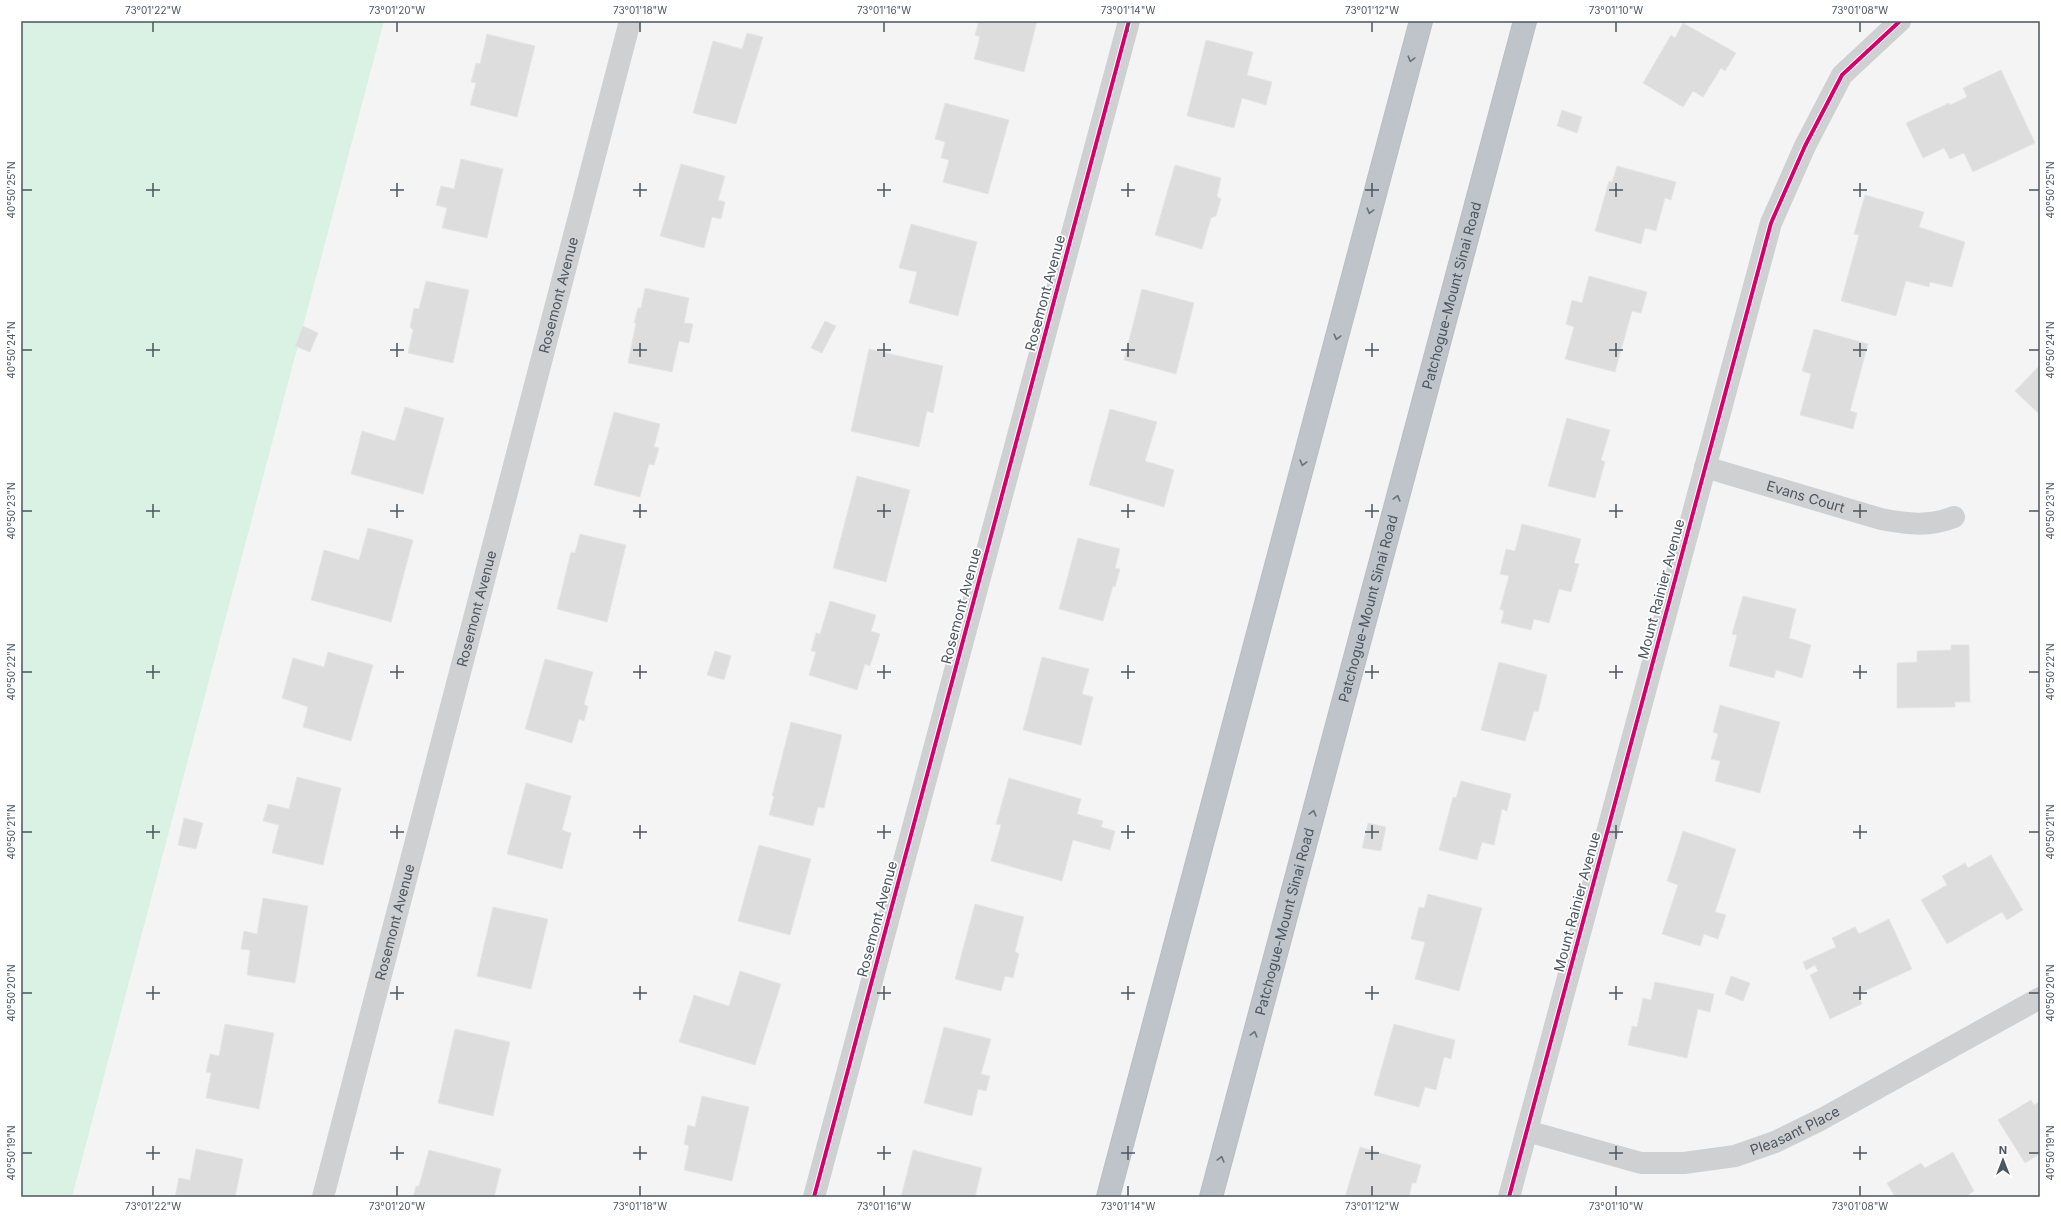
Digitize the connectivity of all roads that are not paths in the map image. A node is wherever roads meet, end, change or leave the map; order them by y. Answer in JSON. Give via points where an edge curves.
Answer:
{"nodes":[{"id":1,"x":630,"y":21,"type":"edge"},
{"id":2,"x":1130,"y":21,"type":"edge"},
{"id":3,"x":1421,"y":21,"type":"edge"},
{"id":4,"x":1524,"y":21,"type":"edge"},
{"id":5,"x":1900,"y":21,"type":"edge"},
{"id":6,"x":1705,"y":467,"type":"junction"},
{"id":7,"x":1954,"y":517,"type":"dead end"},
{"id":8,"x":2040,"y":998,"type":"edge"},
{"id":9,"x":1527,"y":1131,"type":"junction"},
{"id":10,"x":323,"y":1197,"type":"edge"},
{"id":11,"x":814,"y":1197,"type":"edge"},
{"id":12,"x":1108,"y":1197,"type":"edge"},
{"id":13,"x":1211,"y":1197,"type":"edge"},
{"id":14,"x":1508,"y":1197,"type":"edge"}],
"edges":[{"from":1,"to":10,"type":"street","name":"Rosemont Avenue"},
{"from":2,"to":11,"type":"street","name":"Rosemont Avenue"},
{"from":3,"to":12,"type":"highway","one_way":true},
{"from":13,"to":4,"type":"highway","name":"Patchogue-Mount Sinai Road","one_way":true},
{"from":5,"to":6,"type":"street","name":"Mount Rainier Avenue","via":[[1842,75],[1805,146],[1771,223]]},
{"from":6,"to":7,"type":"street","name":"Evans Court","via":[[1881,519],[1906,524],[1926,524]]},
{"from":6,"to":9,"type":"street","name":"Mount Rainier Avenue"},
{"from":8,"to":9,"type":"street","name":"Pleasant Place","via":[[1822,1119],[1775,1142],[1735,1156],[1684,1163],[1641,1163]]},
{"from":9,"to":14,"type":"street","name":"Mount Rainier Avenue"}]}
